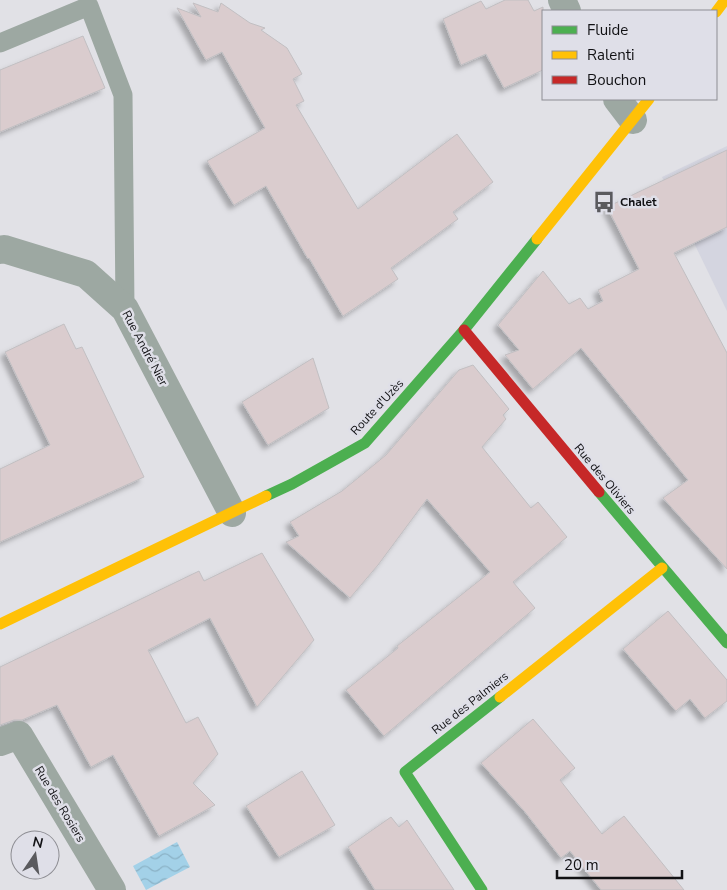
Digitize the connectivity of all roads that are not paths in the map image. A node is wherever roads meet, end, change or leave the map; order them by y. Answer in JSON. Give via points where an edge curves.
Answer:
{"nodes":[{"id":1,"x":725,"y":0,"type":"edge"},
{"id":2,"x":717,"y":11,"type":"edge"},
{"id":3,"x":0,"y":43,"type":"edge"},
{"id":4,"x":618,"y":100,"type":"edge"},
{"id":5,"x":648,"y":100,"type":"edge"},
{"id":6,"x":633,"y":120,"type":"junction"},
{"id":7,"x":0,"y":250,"type":"edge"},
{"id":8,"x":125,"y":309,"type":"junction"},
{"id":9,"x":464,"y":330,"type":"junction"},
{"id":10,"x":232,"y":513,"type":"junction"},
{"id":11,"x":662,"y":568,"type":"junction"},
{"id":12,"x":0,"y":624,"type":"edge"},
{"id":13,"x":727,"y":643,"type":"edge"},
{"id":14,"x":0,"y":742,"type":"edge"},
{"id":15,"x":112,"y":890,"type":"edge"},
{"id":16,"x":482,"y":890,"type":"edge"}],
"edges":[{"from":1,"to":2,"type":"street"},
{"from":3,"to":8,"type":"lane","via":[[89,6],[123,95]]},
{"from":4,"to":6,"type":"street"},
{"from":5,"to":6,"type":"street","name":"Route d'Uzès"},
{"from":6,"to":9,"type":"street","name":"Route d'Uzès"},
{"from":7,"to":8,"type":"street","name":"Rue André Nier","via":[[86,274]]},
{"from":8,"to":10,"type":"street","name":"Rue André Nier"},
{"from":9,"to":10,"type":"street","name":"Route d'Uzès","via":[[366,443]]},
{"from":9,"to":11,"type":"street","name":"Rue des Oliviers"},
{"from":10,"to":12,"type":"street","name":"Route d'Uzès"},
{"from":11,"to":13,"type":"street","name":"Rue des Oliviers"},
{"from":11,"to":16,"type":"street","name":"Rue des Palmiers","via":[[405,772]]},
{"from":14,"to":15,"type":"street","name":"Rue des Rosiers","via":[[19,735]]}]}
